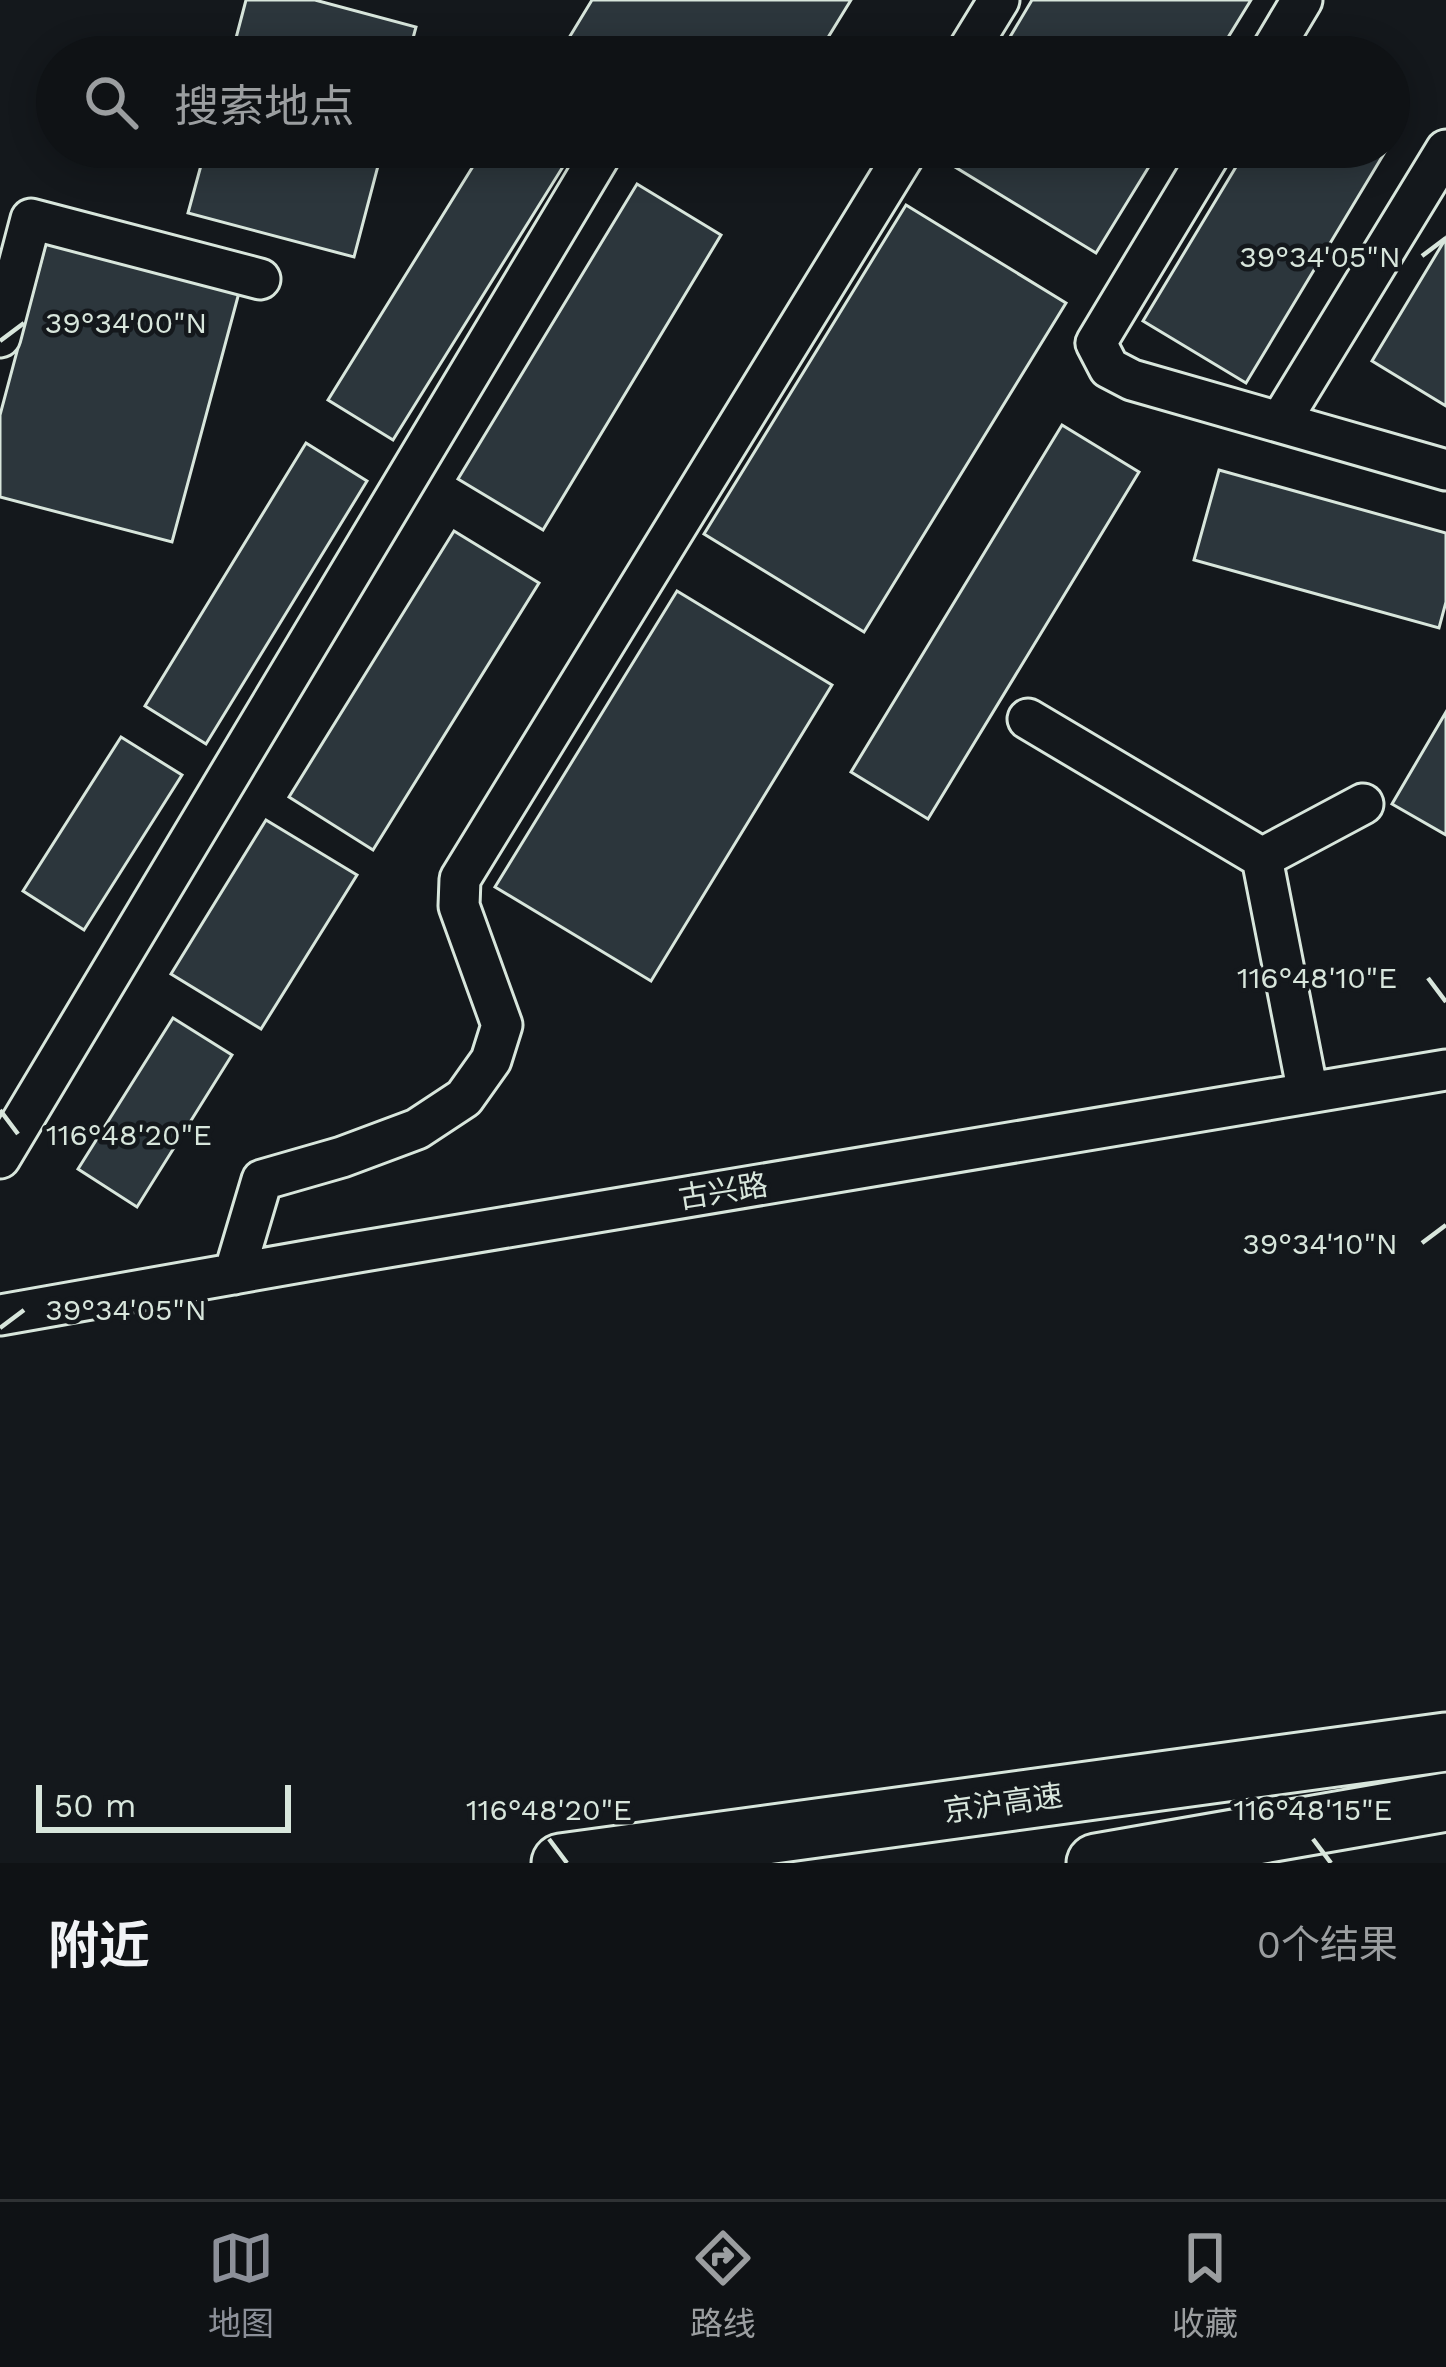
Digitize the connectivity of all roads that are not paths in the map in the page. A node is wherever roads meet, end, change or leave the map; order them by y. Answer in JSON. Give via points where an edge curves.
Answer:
{"nodes":[{"id":1,"x":999,"y":0,"type":"edge"},
{"id":2,"x":1302,"y":0,"type":"edge"},
{"id":3,"x":977,"y":36,"type":"edge"},
{"id":4,"x":1281,"y":36,"type":"edge"},
{"id":5,"x":1446,"y":150,"type":"edge"},
{"id":6,"x":592,"y":168,"type":"edge"},
{"id":7,"x":896,"y":168,"type":"edge"},
{"id":8,"x":1201,"y":168,"type":"edge"},
{"id":9,"x":260,"y":279,"type":"dead end"},
{"id":10,"x":0,"y":337,"type":"edge"},
{"id":11,"x":1280,"y":422,"type":"junction"},
{"id":12,"x":1446,"y":470,"type":"edge"},
{"id":13,"x":1028,"y":719,"type":"dead end"},
{"id":14,"x":1363,"y":804,"type":"dead end"},
{"id":15,"x":1262,"y":858,"type":"junction"},
{"id":16,"x":1446,"y":1070,"type":"edge"},
{"id":17,"x":1308,"y":1093,"type":"junction"},
{"id":18,"x":0,"y":1158,"type":"edge"},
{"id":19,"x":234,"y":1274,"type":"junction"},
{"id":20,"x":0,"y":1315,"type":"edge"},
{"id":21,"x":1446,"y":1742,"type":"edge"},
{"id":22,"x":1446,"y":1802,"type":"edge"},
{"id":23,"x":561,"y":1863,"type":"edge"},
{"id":24,"x":1096,"y":1863,"type":"edge"}],
"edges":[{"from":1,"to":3,"type":"street"},
{"from":2,"to":4,"type":"street"},
{"from":5,"to":11,"type":"street"},
{"from":6,"to":18,"type":"street"},
{"from":7,"to":19,"type":"street","via":[[460,879],[459,906],[502,1024],[491,1060],[464,1098],[417,1129],[262,1180]]},
{"from":8,"to":11,"type":"street","via":[[1096,343],[1109,368],[1132,380]]},
{"from":9,"to":10,"type":"street","via":[[31,219]]},
{"from":11,"to":12,"type":"street"},
{"from":13,"to":15,"type":"street"},
{"from":14,"to":15,"type":"street"},
{"from":15,"to":17,"type":"street"},
{"from":16,"to":17,"type":"street","name":"古兴路"},
{"from":17,"to":19,"type":"street","name":"古兴路"},
{"from":19,"to":20,"type":"street","name":"古兴路"},
{"from":21,"to":23,"type":"highway","name":"京沪高速"},
{"from":22,"to":24,"type":"highway"}]}
